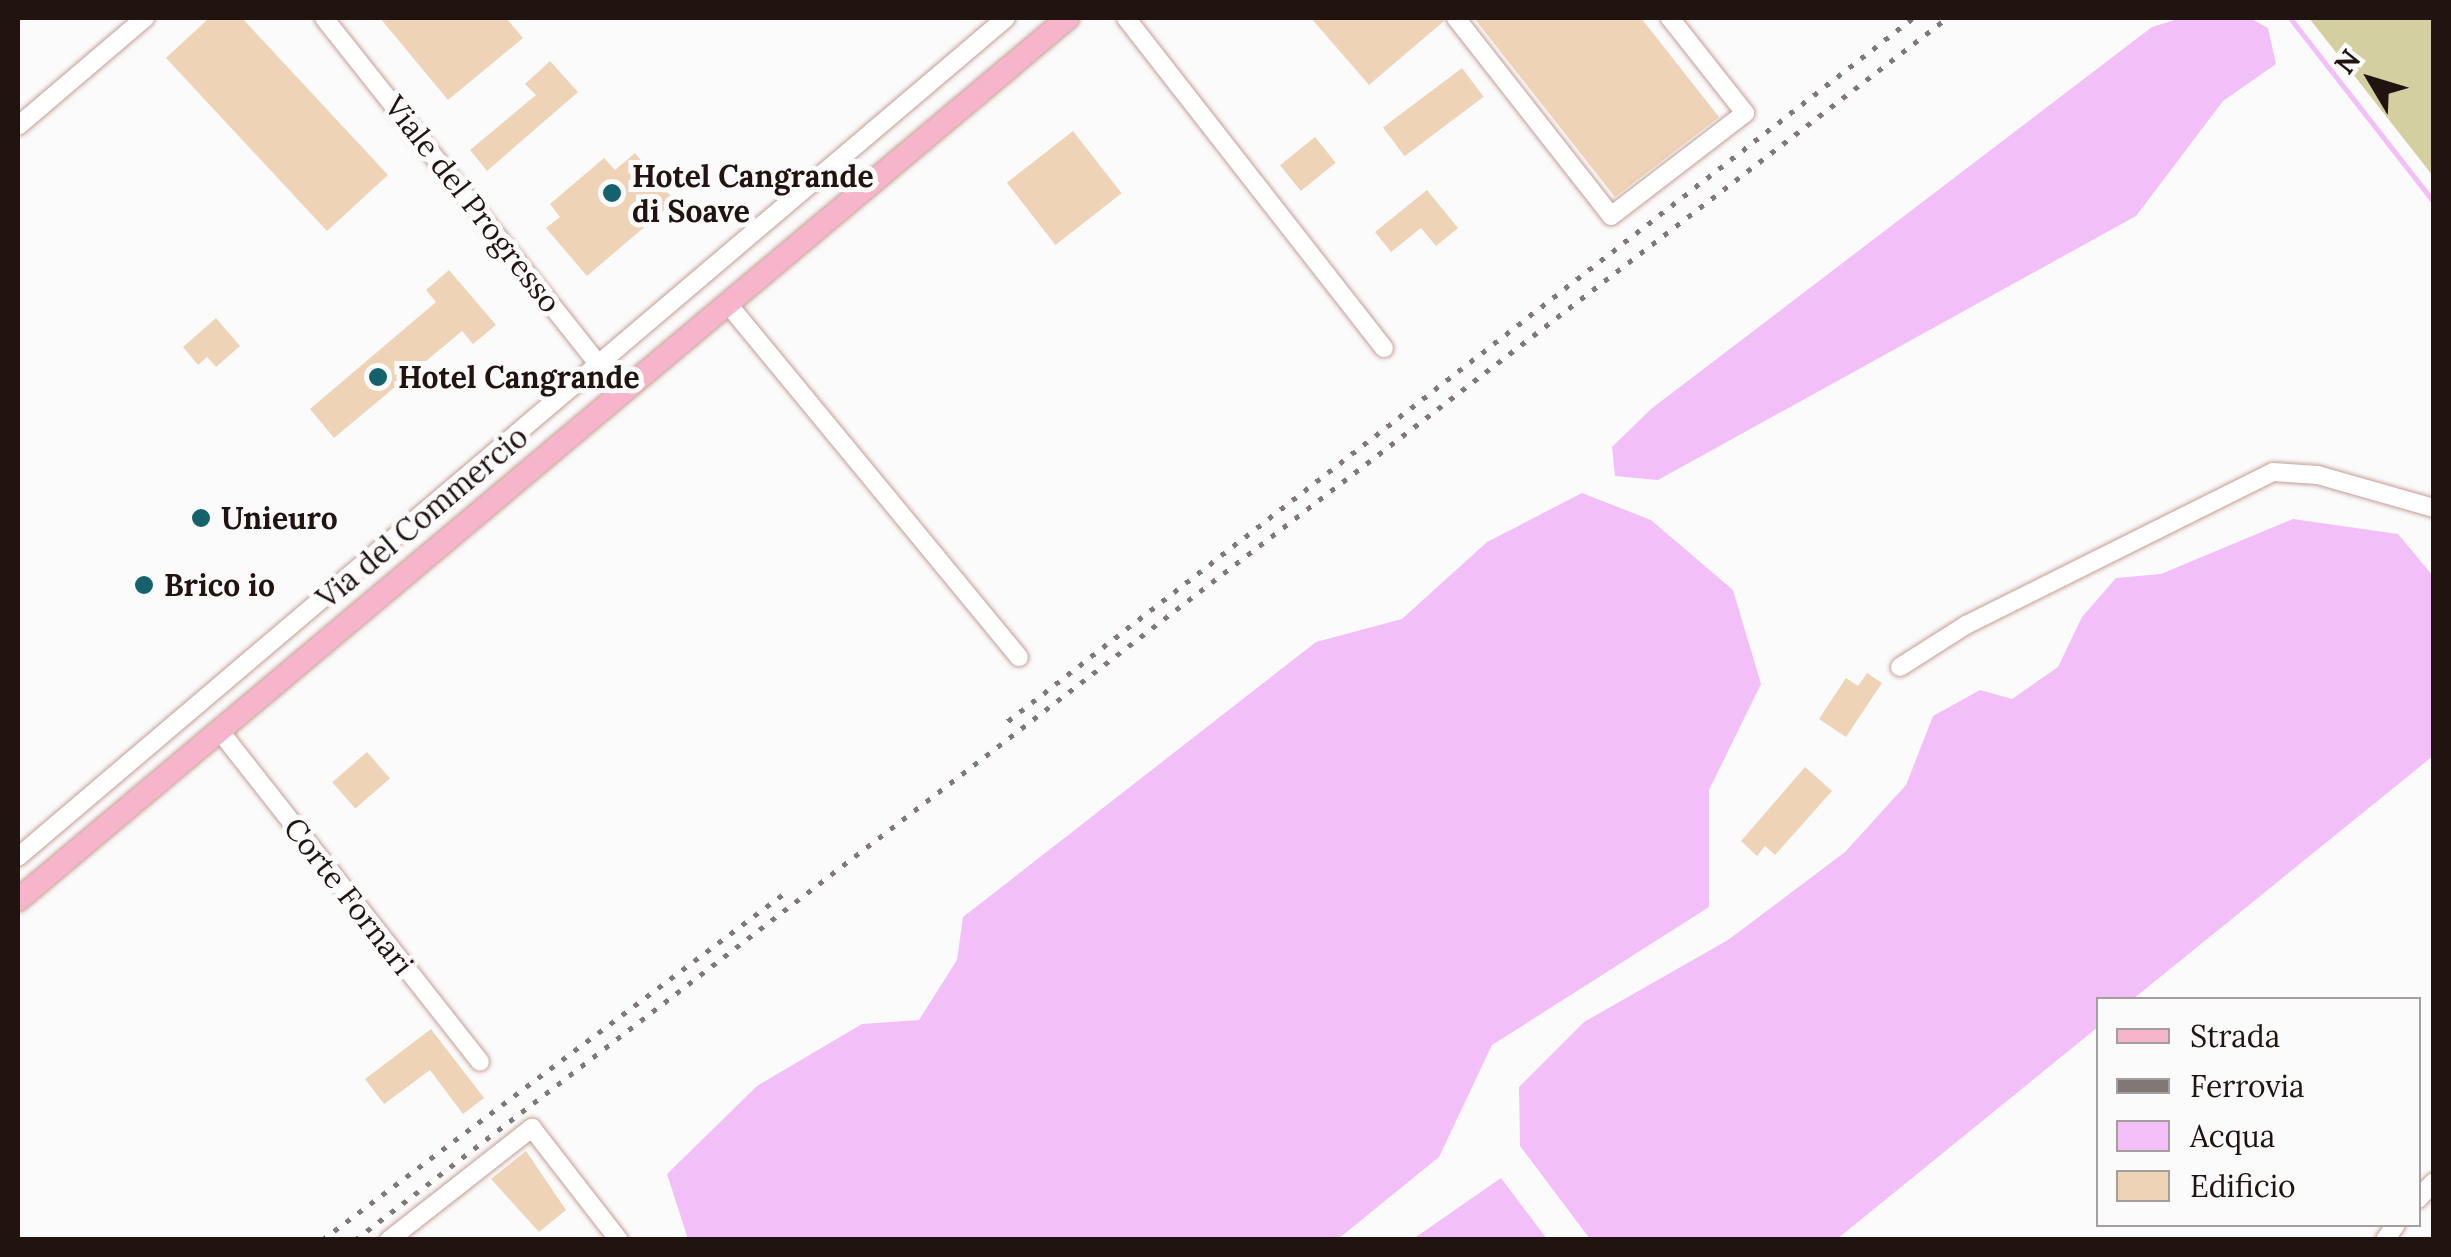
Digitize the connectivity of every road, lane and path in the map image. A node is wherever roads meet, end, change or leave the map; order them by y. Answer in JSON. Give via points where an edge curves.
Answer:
{"nodes":[{"id":1,"x":145,"y":18,"type":"edge"},
{"id":2,"x":324,"y":18,"type":"edge"},
{"id":3,"x":1006,"y":18,"type":"edge"},
{"id":4,"x":1068,"y":18,"type":"edge"},
{"id":5,"x":1126,"y":18,"type":"edge"},
{"id":6,"x":1456,"y":18,"type":"edge"},
{"id":7,"x":1670,"y":18,"type":"edge"},
{"id":8,"x":18,"y":126,"type":"edge"},
{"id":9,"x":727,"y":303,"type":"junction"},
{"id":10,"x":1384,"y":348,"type":"dead end"},
{"id":11,"x":599,"y":368,"type":"junction"},
{"id":12,"x":620,"y":392,"type":"junction"},
{"id":13,"x":2434,"y":508,"type":"edge"},
{"id":14,"x":1018,"y":657,"type":"dead end"},
{"id":15,"x":1900,"y":666,"type":"dead end"},
{"id":16,"x":219,"y":730,"type":"junction"},
{"id":17,"x":18,"y":858,"type":"edge"},
{"id":18,"x":18,"y":900,"type":"edge"},
{"id":19,"x":480,"y":1062,"type":"dead end"},
{"id":20,"x":389,"y":1240,"type":"edge"},
{"id":21,"x":618,"y":1240,"type":"edge"}],
"edges":[{"from":1,"to":8,"type":"street"},
{"from":2,"to":11,"type":"street","name":"Viale del Progresso"},
{"from":3,"to":11,"type":"street","name":"Via del Commercio"},
{"from":4,"to":9,"type":"main road"},
{"from":5,"to":10,"type":"street"},
{"from":6,"to":7,"type":"street","via":[[1611,216],[1745,113]]},
{"from":9,"to":12,"type":"main road"},
{"from":9,"to":14,"type":"street"},
{"from":11,"to":12,"type":"street","name":"Viale del Progresso"},
{"from":11,"to":17,"type":"street","name":"Via del Commercio"},
{"from":12,"to":16,"type":"main road"},
{"from":13,"to":15,"type":"street","via":[[2318,475],[2273,472],[1966,625]]},
{"from":16,"to":18,"type":"main road"},
{"from":16,"to":19,"type":"street","name":"Corte Fornari"},
{"from":20,"to":21,"type":"street","via":[[532,1128]]}]}
